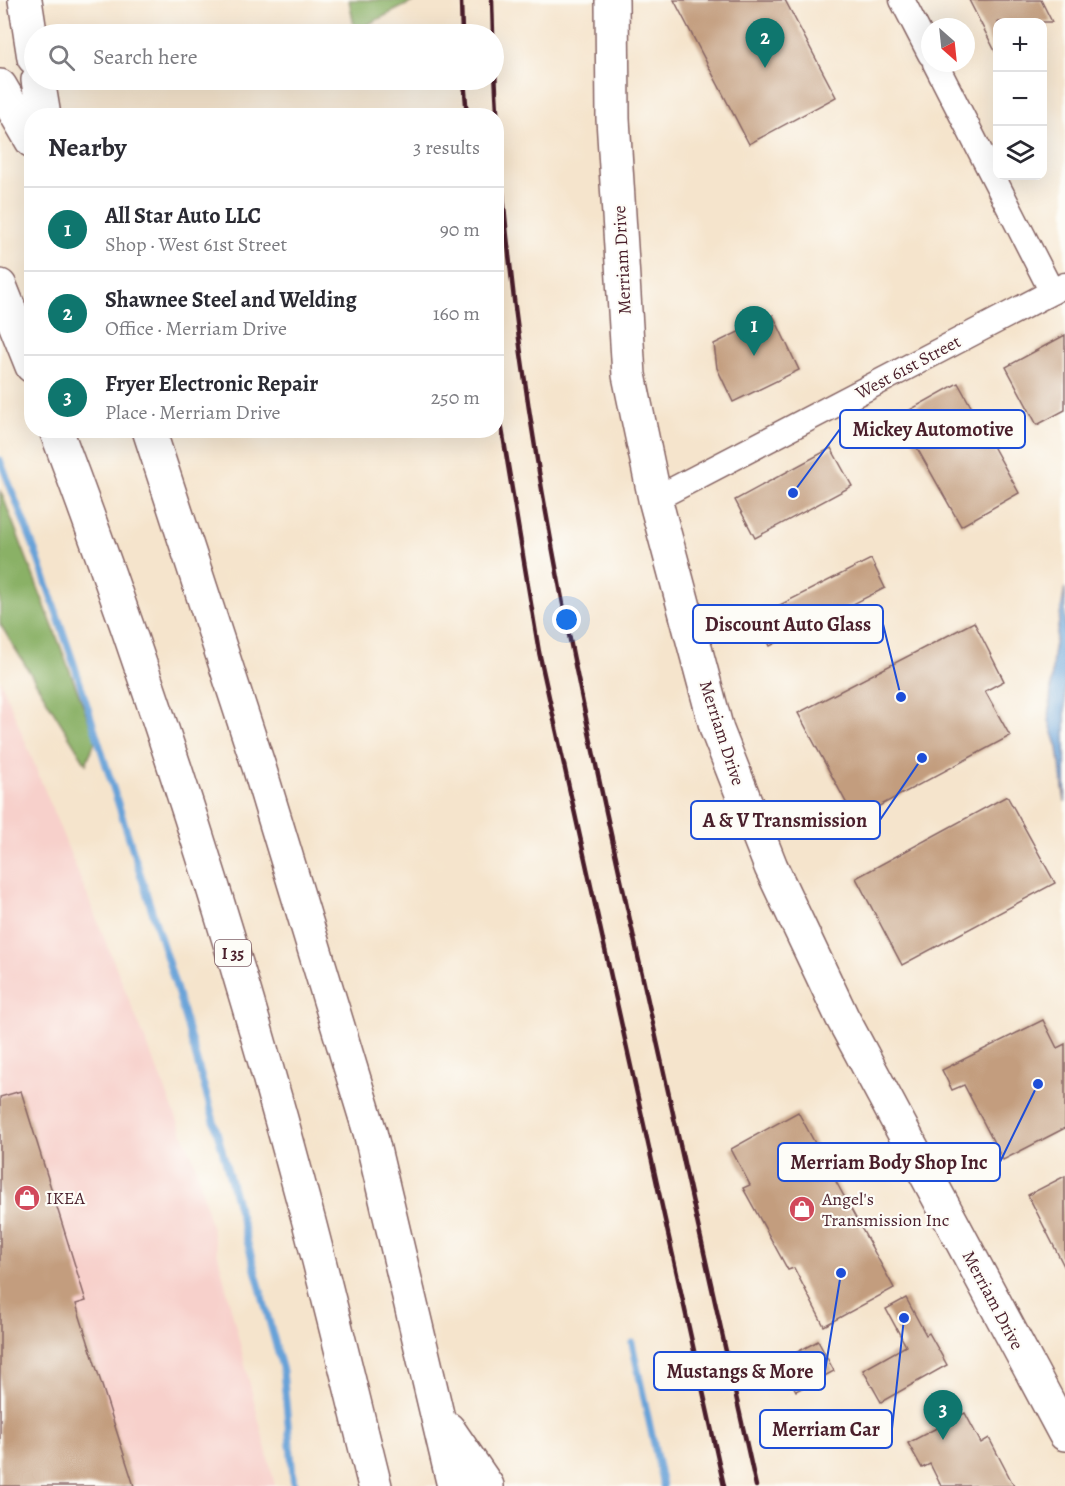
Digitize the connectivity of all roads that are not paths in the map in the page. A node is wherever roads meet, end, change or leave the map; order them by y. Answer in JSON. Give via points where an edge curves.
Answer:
{"nodes":[{"id":1,"x":25,"y":0,"type":"edge"},
{"id":2,"x":612,"y":0,"type":"edge"},
{"id":3,"x":902,"y":0,"type":"edge"},
{"id":4,"x":29,"y":24,"type":"edge"},
{"id":5,"x":921,"y":37,"type":"edge"},
{"id":6,"x":940,"y":72,"type":"edge"},
{"id":7,"x":0,"y":86,"type":"edge"},
{"id":8,"x":40,"y":90,"type":"edge"},
{"id":9,"x":43,"y":108,"type":"edge"},
{"id":10,"x":24,"y":127,"type":"edge"},
{"id":11,"x":0,"y":286,"type":"edge"},
{"id":12,"x":1059,"y":288,"type":"edge"},
{"id":13,"x":24,"y":346,"type":"edge"},
{"id":14,"x":59,"y":438,"type":"edge"},
{"id":15,"x":152,"y":438,"type":"edge"},
{"id":16,"x":655,"y":499,"type":"junction"},
{"id":17,"x":438,"y":1415,"type":"junction"},
{"id":18,"x":1065,"y":1434,"type":"edge"},
{"id":19,"x":375,"y":1486,"type":"edge"},
{"id":20,"x":454,"y":1486,"type":"edge"},
{"id":21,"x":487,"y":1486,"type":"edge"}],
"edges":[{"from":1,"to":4,"type":"main road"},
{"from":2,"to":16,"type":"main road","name":"Merriam Drive","via":[[614,119],[629,375]]},
{"from":3,"to":5,"type":"street"},
{"from":6,"to":12,"type":"street"},
{"from":7,"to":10,"type":"main road"},
{"from":8,"to":9,"type":"main road"},
{"from":11,"to":13,"type":"main road"},
{"from":12,"to":16,"type":"street","name":"West 61st Street"},
{"from":14,"to":19,"type":"main road","number":"I 35","via":[[142,668],[209,873],[309,1223]]},
{"from":15,"to":17,"type":"main road","via":[[315,945],[370,1132]]},
{"from":16,"to":18,"type":"main road","name":"Merriam Drive","via":[[717,730],[771,867],[842,1017]]},
{"from":17,"to":20,"type":"main road"},
{"from":17,"to":21,"type":"main road"}]}
